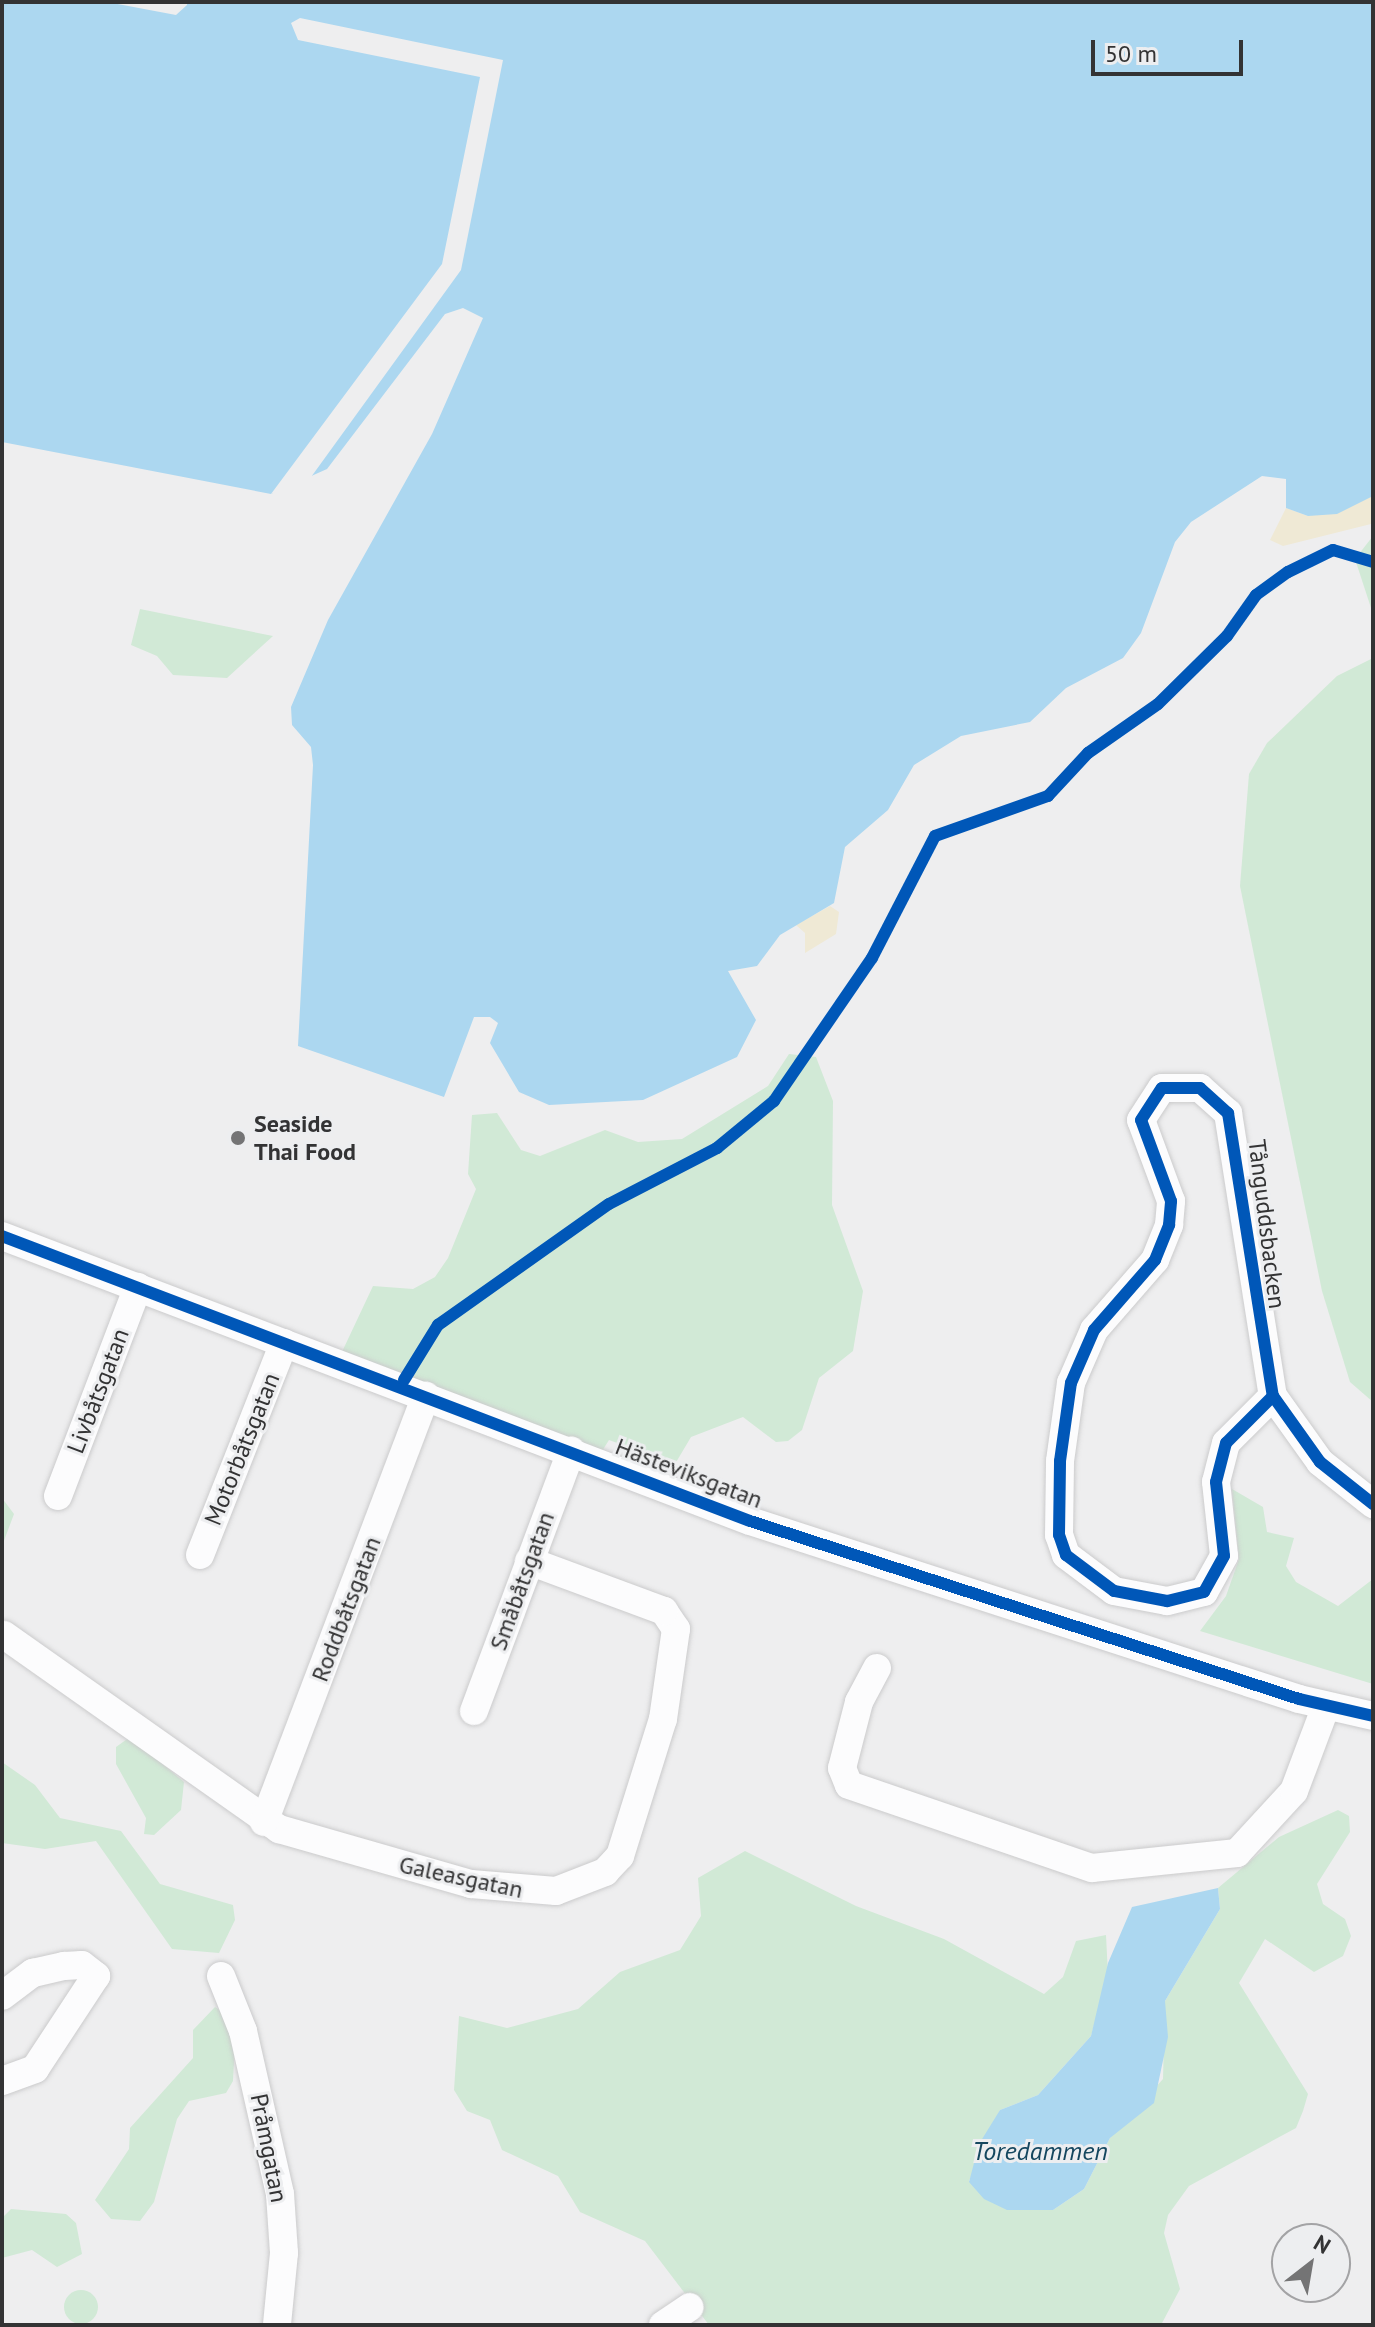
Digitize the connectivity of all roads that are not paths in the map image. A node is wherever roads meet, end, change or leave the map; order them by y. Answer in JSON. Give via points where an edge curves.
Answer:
{"nodes":[{"id":1,"x":2,"y":1236,"type":"edge"},
{"id":2,"x":138,"y":1287,"type":"junction"},
{"id":3,"x":284,"y":1343,"type":"junction"},
{"id":4,"x":426,"y":1396,"type":"junction"},
{"id":5,"x":1273,"y":1396,"type":"junction"},
{"id":6,"x":571,"y":1451,"type":"junction"},
{"id":7,"x":58,"y":1496,"type":"dead end"},
{"id":8,"x":1373,"y":1504,"type":"edge"},
{"id":9,"x":200,"y":1555,"type":"dead end"},
{"id":10,"x":529,"y":1561,"type":"junction"},
{"id":11,"x":4,"y":1635,"type":"dead end"},
{"id":12,"x":877,"y":1668,"type":"dead end"},
{"id":13,"x":1326,"y":1706,"type":"junction"},
{"id":14,"x":474,"y":1711,"type":"dead end"},
{"id":15,"x":1373,"y":1716,"type":"edge"},
{"id":16,"x":264,"y":1822,"type":"junction"},
{"id":17,"x":221,"y":1976,"type":"dead end"},
{"id":18,"x":2,"y":1996,"type":"edge"},
{"id":19,"x":2,"y":2081,"type":"edge"},
{"id":20,"x":690,"y":2307,"type":"dead end"},
{"id":21,"x":277,"y":2325,"type":"edge"},
{"id":22,"x":663,"y":2325,"type":"edge"}],
"edges":[{"from":1,"to":2,"type":"street","name":"Hästeviksgatan"},
{"from":2,"to":3,"type":"street","name":"Hästeviksgatan"},
{"from":2,"to":7,"type":"street","name":"Livbåtsgatan"},
{"from":3,"to":4,"type":"street","name":"Hästeviksgatan"},
{"from":3,"to":9,"type":"street","name":"Motorbåtsgatan"},
{"from":4,"to":6,"type":"street","name":"Hästeviksgatan"},
{"from":4,"to":16,"type":"street","name":"Roddbåtsgatan"},
{"from":5,"to":5,"type":"street","name":"Tånguddsbacken","via":[[1228,1113],[1200,1088],[1171,1085],[1147,1101],[1141,1120],[1171,1201],[1166,1243],[1094,1330],[1069,1394],[1059,1508],[1066,1555],[1084,1575],[1114,1591],[1167,1601],[1204,1592],[1224,1556],[1216,1482],[1226,1443]]},
{"from":5,"to":8,"type":"street","name":"Tånguddsbacken","via":[[1320,1462]]},
{"from":6,"to":10,"type":"street","name":"Småbåtsgatan"},
{"from":6,"to":13,"type":"street","name":"Hästeviksgatan","via":[[750,1521]]},
{"from":10,"to":14,"type":"street","name":"Småbåtsgatan"},
{"from":10,"to":16,"type":"street","name":"Galeasgatan","via":[[664,1611],[676,1629],[663,1719],[613,1865],[576,1886],[515,1893]]},
{"from":11,"to":16,"type":"street","name":"Galeasgatan"},
{"from":12,"to":13,"type":"street","via":[[859,1702],[842,1768],[849,1785],[1092,1868],[1226,1856],[1248,1845],[1302,1778]]},
{"from":13,"to":15,"type":"street","name":"Hästeviksgatan"},
{"from":17,"to":21,"type":"street","name":"Pråmgatan","via":[[243,2031],[280,2194],[284,2253]]},
{"from":18,"to":19,"type":"street","via":[[33,1973],[64,1966],[82,1965],[96,1976],[35,2069]]},
{"from":20,"to":22,"type":"street"}]}
